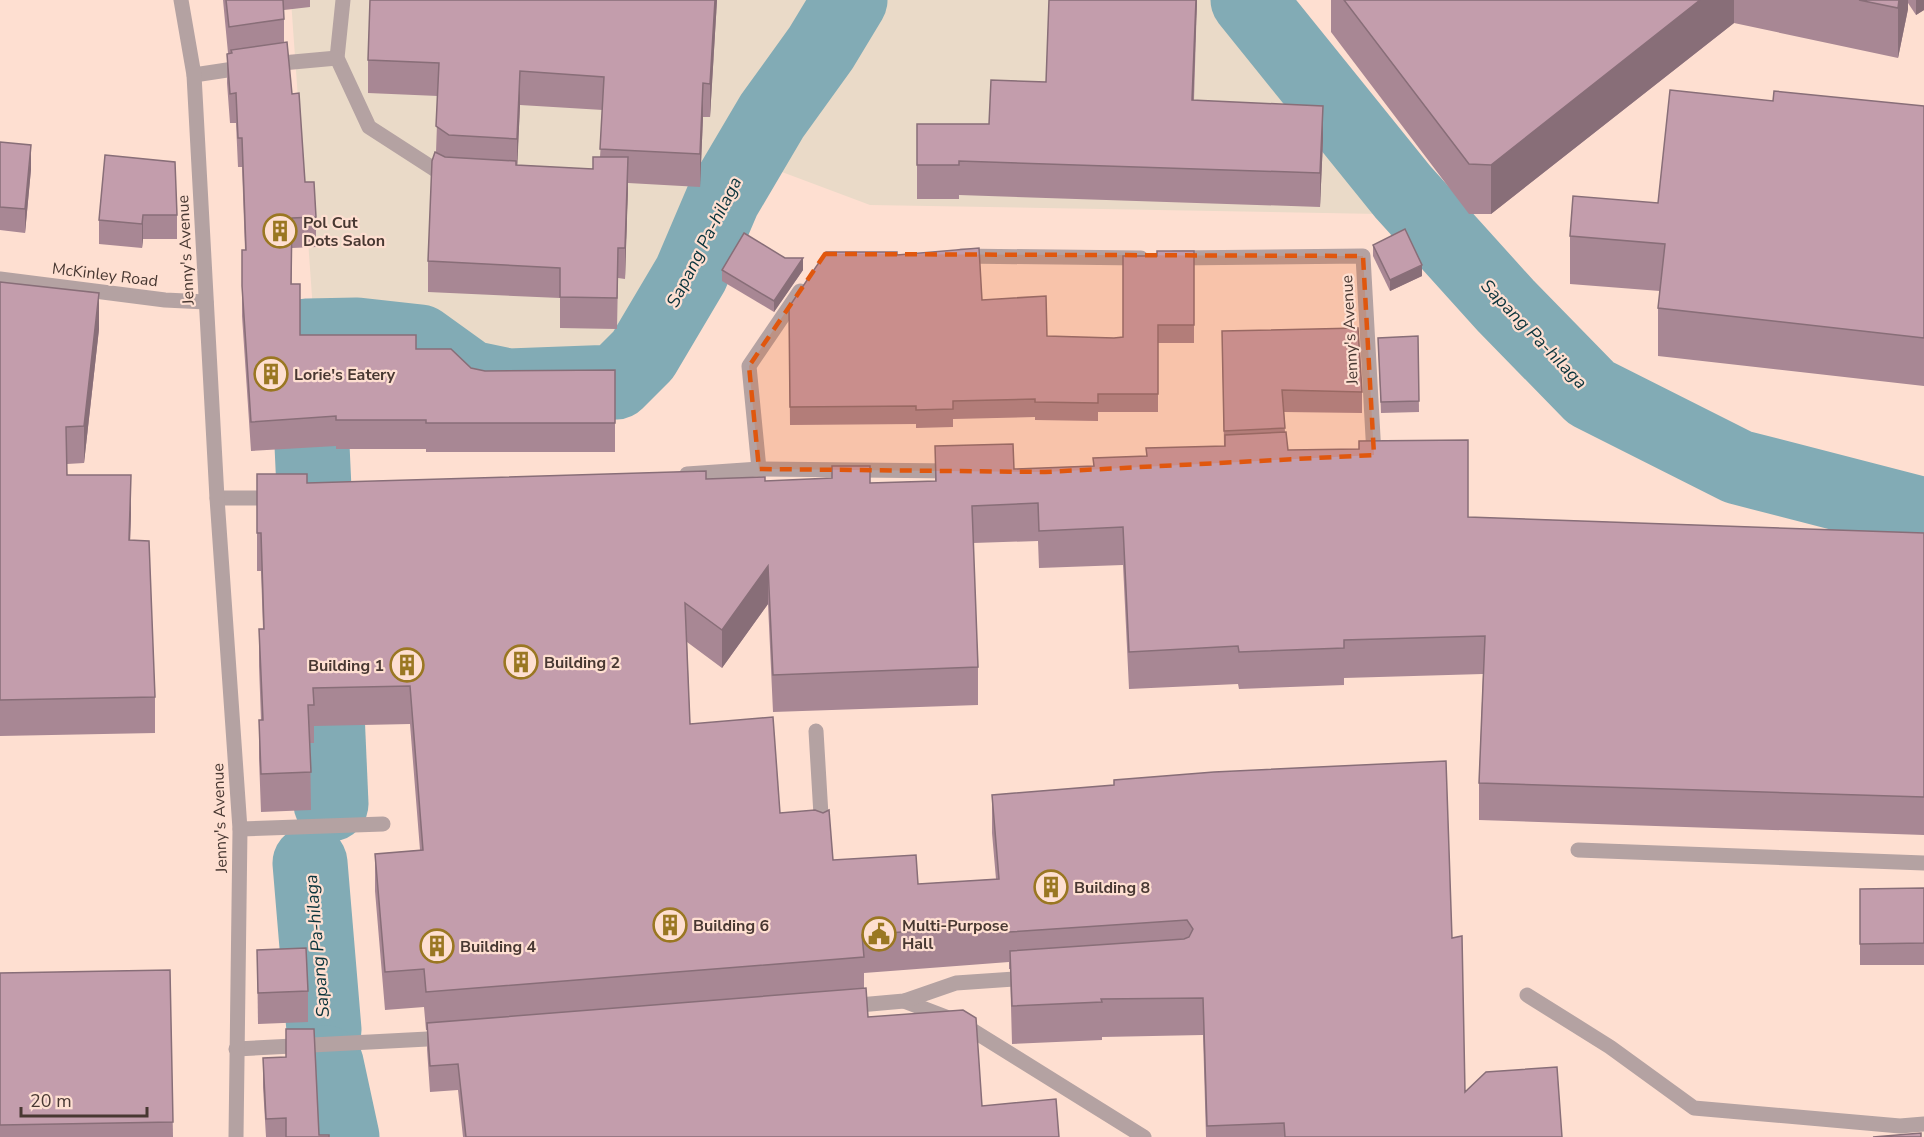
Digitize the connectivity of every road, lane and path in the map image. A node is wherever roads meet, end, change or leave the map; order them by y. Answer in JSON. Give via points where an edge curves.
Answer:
{"nodes":[{"id":1,"x":182,"y":0,"type":"edge"},
{"id":2,"x":343,"y":0,"type":"edge"},
{"id":3,"x":337,"y":58,"type":"junction"},
{"id":4,"x":194,"y":75,"type":"junction"},
{"id":5,"x":468,"y":179,"type":"edge"},
{"id":6,"x":943,"y":255,"type":"edge"},
{"id":7,"x":0,"y":279,"type":"edge"},
{"id":8,"x":806,"y":282,"type":"edge"},
{"id":9,"x":206,"y":302,"type":"junction"},
{"id":10,"x":1351,"y":457,"type":"edge"},
{"id":11,"x":759,"y":469,"type":"junction"},
{"id":12,"x":965,"y":471,"type":"edge"},
{"id":13,"x":676,"y":475,"type":"edge"},
{"id":14,"x":217,"y":498,"type":"junction"},
{"id":15,"x":291,"y":499,"type":"edge"},
{"id":16,"x":816,"y":730,"type":"dead end"},
{"id":17,"x":383,"y":824,"type":"dead end"},
{"id":18,"x":240,"y":829,"type":"junction"},
{"id":19,"x":822,"y":841,"type":"edge"},
{"id":20,"x":1578,"y":850,"type":"dead end"},
{"id":21,"x":1924,"y":863,"type":"edge"},
{"id":22,"x":1040,"y":977,"type":"edge"},
{"id":23,"x":1527,"y":995,"type":"dead end"},
{"id":24,"x":904,"y":1001,"type":"junction"},
{"id":25,"x":834,"y":1007,"type":"edge"},
{"id":26,"x":466,"y":1036,"type":"edge"},
{"id":27,"x":236,"y":1049,"type":"junction"},
{"id":28,"x":1924,"y":1124,"type":"edge"},
{"id":29,"x":236,"y":1137,"type":"edge"},
{"id":30,"x":1144,"y":1137,"type":"edge"}],
"edges":[{"from":1,"to":4,"type":"street","name":"Jenny's Avenue"},
{"from":2,"to":3,"type":"street"},
{"from":3,"to":4,"type":"street"},
{"from":3,"to":5,"type":"street","via":[[369,127],[446,178]]},
{"from":4,"to":9,"type":"street","name":"Jenny's Avenue"},
{"from":6,"to":10,"type":"street","name":"Jenny's Avenue","via":[[1363,256],[1374,456]]},
{"from":7,"to":9,"type":"street","name":"McKinley Road"},
{"from":8,"to":11,"type":"street","via":[[749,366]]},
{"from":9,"to":14,"type":"street","name":"Jenny's Avenue"},
{"from":11,"to":12,"type":"street"},
{"from":11,"to":13,"type":"street"},
{"from":14,"to":15,"type":"street"},
{"from":14,"to":18,"type":"street","name":"Jenny's Avenue"},
{"from":16,"to":19,"type":"street"},
{"from":17,"to":18,"type":"street"},
{"from":18,"to":27,"type":"street","name":"Jenny's Avenue"},
{"from":20,"to":21,"type":"street"},
{"from":22,"to":24,"type":"street","via":[[957,983]]},
{"from":23,"to":28,"type":"street","via":[[1610,1047],[1694,1108],[1900,1126]]},
{"from":24,"to":25,"type":"street"},
{"from":24,"to":30,"type":"street","via":[[959,1022]]},
{"from":26,"to":27,"type":"street"},
{"from":27,"to":29,"type":"street","name":"Jenny's Avenue"}]}
